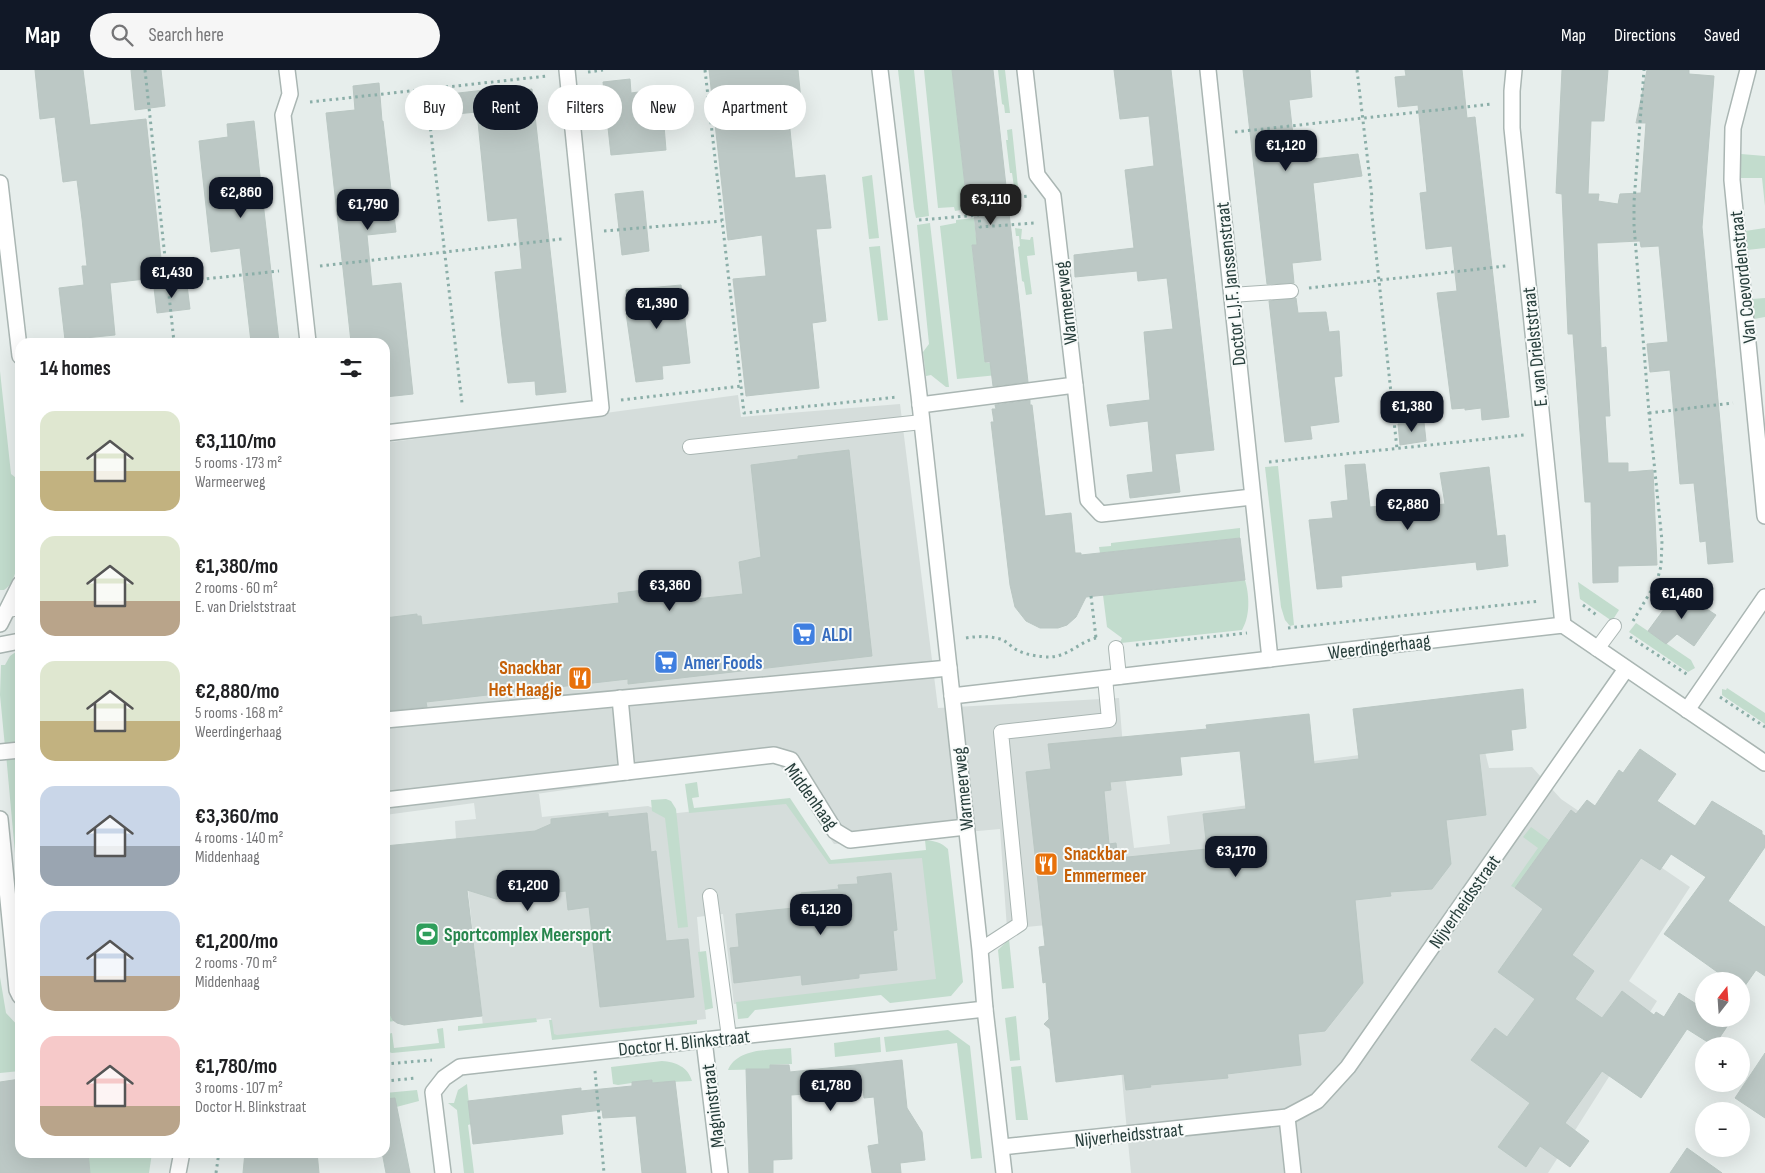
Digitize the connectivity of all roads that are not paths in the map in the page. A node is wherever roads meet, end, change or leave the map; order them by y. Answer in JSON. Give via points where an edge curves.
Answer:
{"nodes":[{"id":1,"x":287,"y":70,"type":"edge"},
{"id":2,"x":880,"y":70,"type":"edge"},
{"id":3,"x":1025,"y":70,"type":"edge"},
{"id":4,"x":1208,"y":70,"type":"edge"},
{"id":5,"x":1514,"y":70,"type":"edge"},
{"id":6,"x":1748,"y":70,"type":"edge"},
{"id":7,"x":567,"y":72,"type":"edge"},
{"id":8,"x":0,"y":183,"type":"edge"},
{"id":9,"x":1291,"y":291,"type":"road end"},
{"id":10,"x":1231,"y":295,"type":"junction"},
{"id":11,"x":7,"y":302,"type":"edge"},
{"id":12,"x":16,"y":338,"type":"edge"},
{"id":13,"x":308,"y":338,"type":"edge"},
{"id":14,"x":1075,"y":385,"type":"junction"},
{"id":15,"x":919,"y":400,"type":"junction"},
{"id":16,"x":922,"y":422,"type":"junction"},
{"id":17,"x":390,"y":432,"type":"edge"},
{"id":18,"x":690,"y":447,"type":"dead end"},
{"id":19,"x":1252,"y":498,"type":"junction"},
{"id":20,"x":1765,"y":516,"type":"edge"},
{"id":21,"x":1765,"y":597,"type":"edge"},
{"id":22,"x":15,"y":598,"type":"edge"},
{"id":23,"x":9,"y":614,"type":"edge"},
{"id":24,"x":1563,"y":625,"type":"junction"},
{"id":25,"x":1619,"y":630,"type":"road end"},
{"id":26,"x":15,"y":642,"type":"edge"},
{"id":27,"x":0,"y":645,"type":"edge"},
{"id":28,"x":1116,"y":648,"type":"dead end"},
{"id":29,"x":1597,"y":649,"type":"junction"},
{"id":30,"x":1270,"y":659,"type":"junction"},
{"id":31,"x":949,"y":668,"type":"junction"},
{"id":32,"x":1626,"y":668,"type":"junction"},
{"id":33,"x":1112,"y":677,"type":"junction"},
{"id":34,"x":952,"y":696,"type":"junction"},
{"id":35,"x":620,"y":698,"type":"junction"},
{"id":36,"x":1687,"y":710,"type":"junction"},
{"id":37,"x":390,"y":720,"type":"edge"},
{"id":38,"x":15,"y":750,"type":"edge"},
{"id":39,"x":0,"y":752,"type":"edge"},
{"id":40,"x":1765,"y":763,"type":"edge"},
{"id":41,"x":627,"y":772,"type":"junction"},
{"id":42,"x":390,"y":799,"type":"edge"},
{"id":43,"x":0,"y":819,"type":"edge"},
{"id":44,"x":966,"y":827,"type":"junction"},
{"id":45,"x":710,"y":896,"type":"dead end"},
{"id":46,"x":980,"y":950,"type":"junction"},
{"id":47,"x":15,"y":970,"type":"edge"},
{"id":48,"x":985,"y":1009,"type":"junction"},
{"id":49,"x":728,"y":1037,"type":"junction"},
{"id":50,"x":704,"y":1040,"type":"junction"},
{"id":51,"x":1286,"y":1117,"type":"junction"},
{"id":52,"x":1002,"y":1147,"type":"junction"},
{"id":53,"x":181,"y":1158,"type":"edge"},
{"id":54,"x":178,"y":1173,"type":"edge"},
{"id":55,"x":443,"y":1173,"type":"edge"},
{"id":56,"x":720,"y":1173,"type":"edge"},
{"id":57,"x":1004,"y":1173,"type":"edge"},
{"id":58,"x":1293,"y":1173,"type":"edge"}],
"edges":[{"from":1,"to":13,"type":"street","via":[[290,94],[283,116]]},
{"from":2,"to":15,"type":"street","name":"Warmeerweg"},
{"from":3,"to":14,"type":"street","name":"Warmeerweg","via":[[1037,175],[1053,196]]},
{"from":4,"to":10,"type":"street","name":"Doctor L.J.F. Janssenstraat"},
{"from":5,"to":24,"type":"street","name":"E. van Drielststraat","via":[[1512,128]]},
{"from":6,"to":20,"type":"street","name":"Van Coevordenstraat","via":[[1733,128],[1732,180]]},
{"from":7,"to":17,"type":"street","via":[[601,408]]},
{"from":8,"to":11,"type":"street"},
{"from":9,"to":10,"type":"lane"},
{"from":10,"to":19,"type":"street","name":"Doctor L.J.F. Janssenstraat"},
{"from":11,"to":12,"type":"street"},
{"from":14,"to":15,"type":"street"},
{"from":14,"to":19,"type":"street","via":[[1088,500],[1102,514]]},
{"from":15,"to":16,"type":"street","name":"Warmeerweg"},
{"from":16,"to":18,"type":"lane"},
{"from":16,"to":31,"type":"street","name":"Warmeerweg"},
{"from":19,"to":30,"type":"street","name":"Doctor L.J.F. Janssenstraat"},
{"from":21,"to":36,"type":"street"},
{"from":22,"to":23,"type":"street"},
{"from":24,"to":29,"type":"street"},
{"from":24,"to":30,"type":"street","name":"Weerdingerhaag"},
{"from":25,"to":29,"type":"lane"},
{"from":26,"to":27,"type":"street"},
{"from":28,"to":33,"type":"lane"},
{"from":29,"to":32,"type":"street"},
{"from":30,"to":33,"type":"street","name":"Weerdingerhaag"},
{"from":31,"to":34,"type":"street","name":"Warmeerweg"},
{"from":31,"to":35,"type":"street"},
{"from":32,"to":36,"type":"street"},
{"from":32,"to":51,"type":"street","name":"Nijverheidsstraat","via":[[1348,1067],[1317,1101]]},
{"from":33,"to":34,"type":"street","name":"Weerdingerhaag"},
{"from":33,"to":46,"type":"lane","via":[[1109,720],[1001,732],[1020,924]]},
{"from":34,"to":44,"type":"street","name":"Warmeerweg"},
{"from":35,"to":37,"type":"street"},
{"from":35,"to":41,"type":"street"},
{"from":36,"to":40,"type":"street"},
{"from":38,"to":39,"type":"street"},
{"from":41,"to":42,"type":"street","name":"Middenhaag"},
{"from":41,"to":44,"type":"street","name":"Middenhaag","via":[[774,755],[791,760],[835,831],[850,840]]},
{"from":43,"to":47,"type":"street"},
{"from":44,"to":46,"type":"street","name":"Warmeerweg"},
{"from":45,"to":49,"type":"lane"},
{"from":46,"to":48,"type":"street","name":"Warmeerweg"},
{"from":48,"to":49,"type":"street","name":"Doctor H. Blinkstraat"},
{"from":48,"to":52,"type":"street","name":"Warmeerweg"},
{"from":49,"to":50,"type":"street","name":"Doctor H. Blinkstraat"},
{"from":50,"to":55,"type":"street","name":"Doctor H. Blinkstraat","via":[[460,1067],[444,1078],[433,1092]]},
{"from":50,"to":56,"type":"street","name":"Magninstraat"},
{"from":51,"to":52,"type":"street","name":"Nijverheidsstraat"},
{"from":51,"to":58,"type":"street"},
{"from":52,"to":57,"type":"street","name":"Warmeerweg"},
{"from":53,"to":54,"type":"street"}]}
